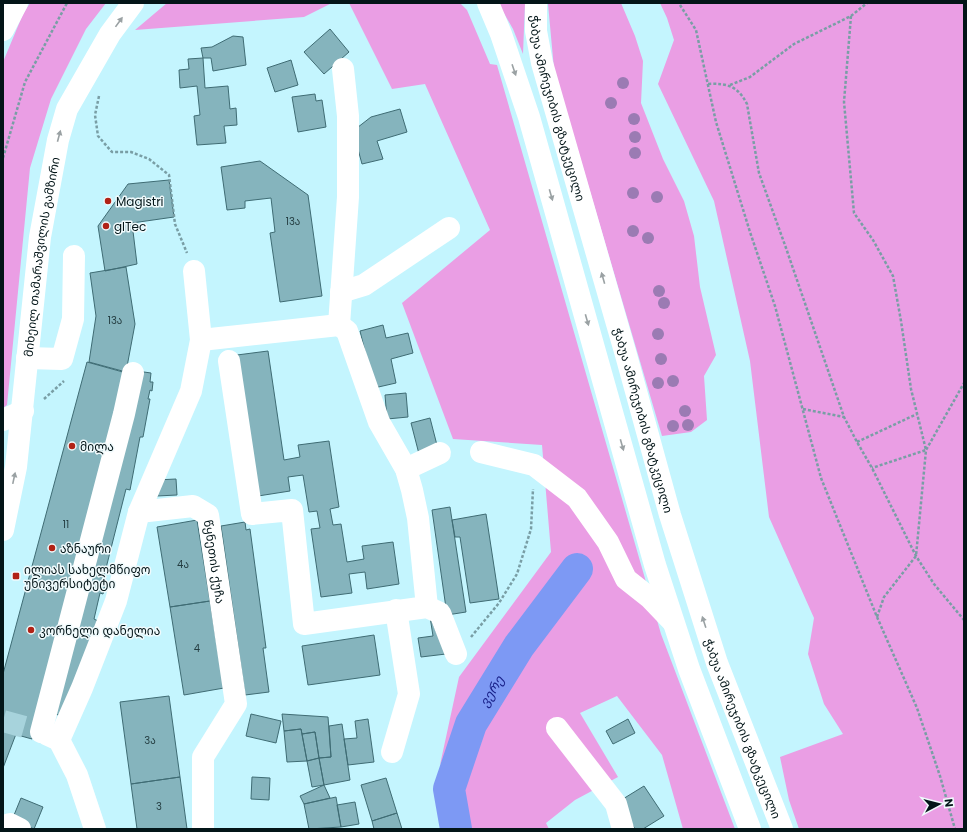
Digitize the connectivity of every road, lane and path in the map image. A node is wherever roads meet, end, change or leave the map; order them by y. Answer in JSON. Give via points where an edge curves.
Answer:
{"nodes":[{"id":1,"x":17,"y":3,"type":"edge"},
{"id":2,"x":67,"y":3,"type":"edge"},
{"id":3,"x":132,"y":3,"type":"edge"},
{"id":4,"x":479,"y":3,"type":"edge"},
{"id":5,"x":488,"y":3,"type":"edge"},
{"id":6,"x":536,"y":3,"type":"edge"},
{"id":7,"x":867,"y":3,"type":"edge"},
{"id":8,"x":680,"y":5,"type":"dead end"},
{"id":9,"x":850,"y":16,"type":"junction"},
{"id":10,"x":3,"y":30,"type":"edge"},
{"id":11,"x":501,"y":34,"type":"junction"},
{"id":12,"x":343,"y":68,"type":"dead end"},
{"id":13,"x":708,"y":84,"type":"junction"},
{"id":14,"x":730,"y":86,"type":"junction"},
{"id":15,"x":99,"y":92,"type":"dead end"},
{"id":16,"x":3,"y":158,"type":"edge"},
{"id":17,"x":449,"y":228,"type":"dead end"},
{"id":18,"x":74,"y":256,"type":"dead end"},
{"id":19,"x":194,"y":271,"type":"joint"},
{"id":20,"x":341,"y":292,"type":"junction"},
{"id":21,"x":340,"y":325,"type":"junction"},
{"id":22,"x":202,"y":340,"type":"junction"},
{"id":23,"x":27,"y":358,"type":"junction"},
{"id":24,"x":228,"y":361,"type":"dead end"},
{"id":25,"x":133,"y":373,"type":"dead end"},
{"id":26,"x":64,"y":381,"type":"dead end"},
{"id":27,"x":964,"y":383,"type":"edge"},
{"id":28,"x":32,"y":406,"type":"junction"},
{"id":29,"x":803,"y":409,"type":"junction"},
{"id":30,"x":917,"y":414,"type":"junction"},
{"id":31,"x":844,"y":416,"type":"junction"},
{"id":32,"x":3,"y":420,"type":"edge"},
{"id":33,"x":3,"y":438,"type":"edge"},
{"id":34,"x":857,"y":442,"type":"junction"},
{"id":35,"x":926,"y":450,"type":"junction"},
{"id":36,"x":481,"y":452,"type":"dead end"},
{"id":37,"x":440,"y":453,"type":"dead end"},
{"id":38,"x":534,"y":465,"type":"junction"},
{"id":39,"x":406,"y":468,"type":"junction"},
{"id":40,"x":872,"y":468,"type":"junction"},
{"id":41,"x":139,"y":512,"type":"junction"},
{"id":42,"x":3,"y":530,"type":"edge"},
{"id":43,"x":916,"y":556,"type":"junction"},
{"id":44,"x":427,"y":607,"type":"junction"},
{"id":45,"x":396,"y":610,"type":"junction"},
{"id":46,"x":877,"y":617,"type":"junction"},
{"id":47,"x":964,"y":620,"type":"edge"},
{"id":48,"x":673,"y":622,"type":"junction"},
{"id":49,"x":456,"y":654,"type":"joint"},
{"id":50,"x":557,"y":728,"type":"dead end"},
{"id":51,"x":45,"y":734,"type":"junction"},
{"id":52,"x":392,"y":752,"type":"dead end"},
{"id":53,"x":3,"y":826,"type":"edge"},
{"id":54,"x":20,"y":829,"type":"edge"},
{"id":55,"x":95,"y":829,"type":"edge"},
{"id":56,"x":203,"y":829,"type":"edge"},
{"id":57,"x":623,"y":829,"type":"edge"},
{"id":58,"x":750,"y":829,"type":"edge"},
{"id":59,"x":782,"y":829,"type":"edge"},
{"id":60,"x":954,"y":829,"type":"edge"}],
"edges":[{"from":1,"to":10,"type":"main road"},
{"from":2,"to":16,"type":"path","via":[[25,82]]},
{"from":23,"to":3,"type":"main road","name":"მიხეილ თამარაშვილის გამზირი","one_way":true,"via":[[40,237],[58,140],[67,110],[110,34]]},
{"from":4,"to":11,"type":"main road"},
{"from":5,"to":11,"type":"main road"},
{"from":59,"to":6,"type":"main road","name":"ჭაბუა ამირეჯიბის გზატკეცილი","one_way":true,"via":[[717,663],[670,515],[542,62],[536,31]]},
{"from":7,"to":9,"type":"path"},
{"from":8,"to":13,"type":"path","via":[[696,30]]},
{"from":9,"to":14,"type":"path","via":[[794,44],[750,77]]},
{"from":9,"to":30,"type":"path","via":[[844,102],[854,213],[874,240],[893,276]]},
{"from":11,"to":48,"type":"main road","one_way":true,"via":[[529,117]]},
{"from":12,"to":20,"type":"main road","via":[[348,116],[348,197]]},
{"from":13,"to":14,"type":"path","via":[[720,83]]},
{"from":13,"to":29,"type":"path","via":[[716,122],[775,306]]},
{"from":14,"to":31,"type":"path","via":[[742,95],[747,104],[759,173]]},
{"from":15,"to":19,"type":"path","via":[[95,115],[98,136],[112,152],[131,152],[149,159],[169,175],[175,224]]},
{"from":17,"to":20,"type":"main road","via":[[364,284]]},
{"from":18,"to":23,"type":"main road","via":[[73,318],[62,359]]},
{"from":19,"to":22,"type":"main road"},
{"from":20,"to":21,"type":"main road"},
{"from":21,"to":22,"type":"main road"},
{"from":21,"to":39,"type":"main road","via":[[347,331],[379,422]]},
{"from":22,"to":41,"type":"main road","via":[[191,391]]},
{"from":23,"to":28,"type":"main road","name":"მიხეილ თამარაშვილის გამზირი"},
{"from":24,"to":45,"type":"main road","via":[[252,514],[292,510],[304,624]]},
{"from":25,"to":51,"type":"main road"},
{"from":26,"to":28,"type":"path"},
{"from":27,"to":35,"type":"path"},
{"from":28,"to":32,"type":"main road"},
{"from":28,"to":33,"type":"main road"},
{"from":42,"to":28,"type":"main road","name":"მიხეილ თამარაშვილის გამზირი","one_way":true},
{"from":29,"to":31,"type":"path"},
{"from":29,"to":46,"type":"path","via":[[821,478]]},
{"from":30,"to":34,"type":"path"},
{"from":30,"to":35,"type":"path"},
{"from":31,"to":34,"type":"path"},
{"from":34,"to":40,"type":"path"},
{"from":35,"to":40,"type":"path"},
{"from":35,"to":43,"type":"path"},
{"from":36,"to":38,"type":"main road"},
{"from":37,"to":39,"type":"main road"},
{"from":38,"to":48,"type":"main road","via":[[577,498],[608,542],[626,579],[650,598]]},
{"from":38,"to":49,"type":"path","via":[[531,529],[517,574],[499,603]]},
{"from":39,"to":44,"type":"main road","via":[[418,518]]},
{"from":40,"to":43,"type":"path"},
{"from":41,"to":51,"type":"main road","via":[[116,601],[82,688]]},
{"from":41,"to":56,"type":"main road","name":"წყნეთის ქუჩა","via":[[193,506],[208,515],[236,704],[203,758]]},
{"from":43,"to":46,"type":"path","via":[[884,597]]},
{"from":43,"to":47,"type":"path","via":[[934,584]]},
{"from":44,"to":45,"type":"main road"},
{"from":44,"to":49,"type":"main road","via":[[440,613]]},
{"from":45,"to":52,"type":"main road","via":[[409,694]]},
{"from":46,"to":60,"type":"path","via":[[917,708],[940,776]]},
{"from":48,"to":58,"type":"main road"},
{"from":50,"to":57,"type":"main road","via":[[616,804]]},
{"from":51,"to":55,"type":"main road","via":[[77,775]]},
{"from":53,"to":54,"type":"main road","via":[[10,824]]}]}
